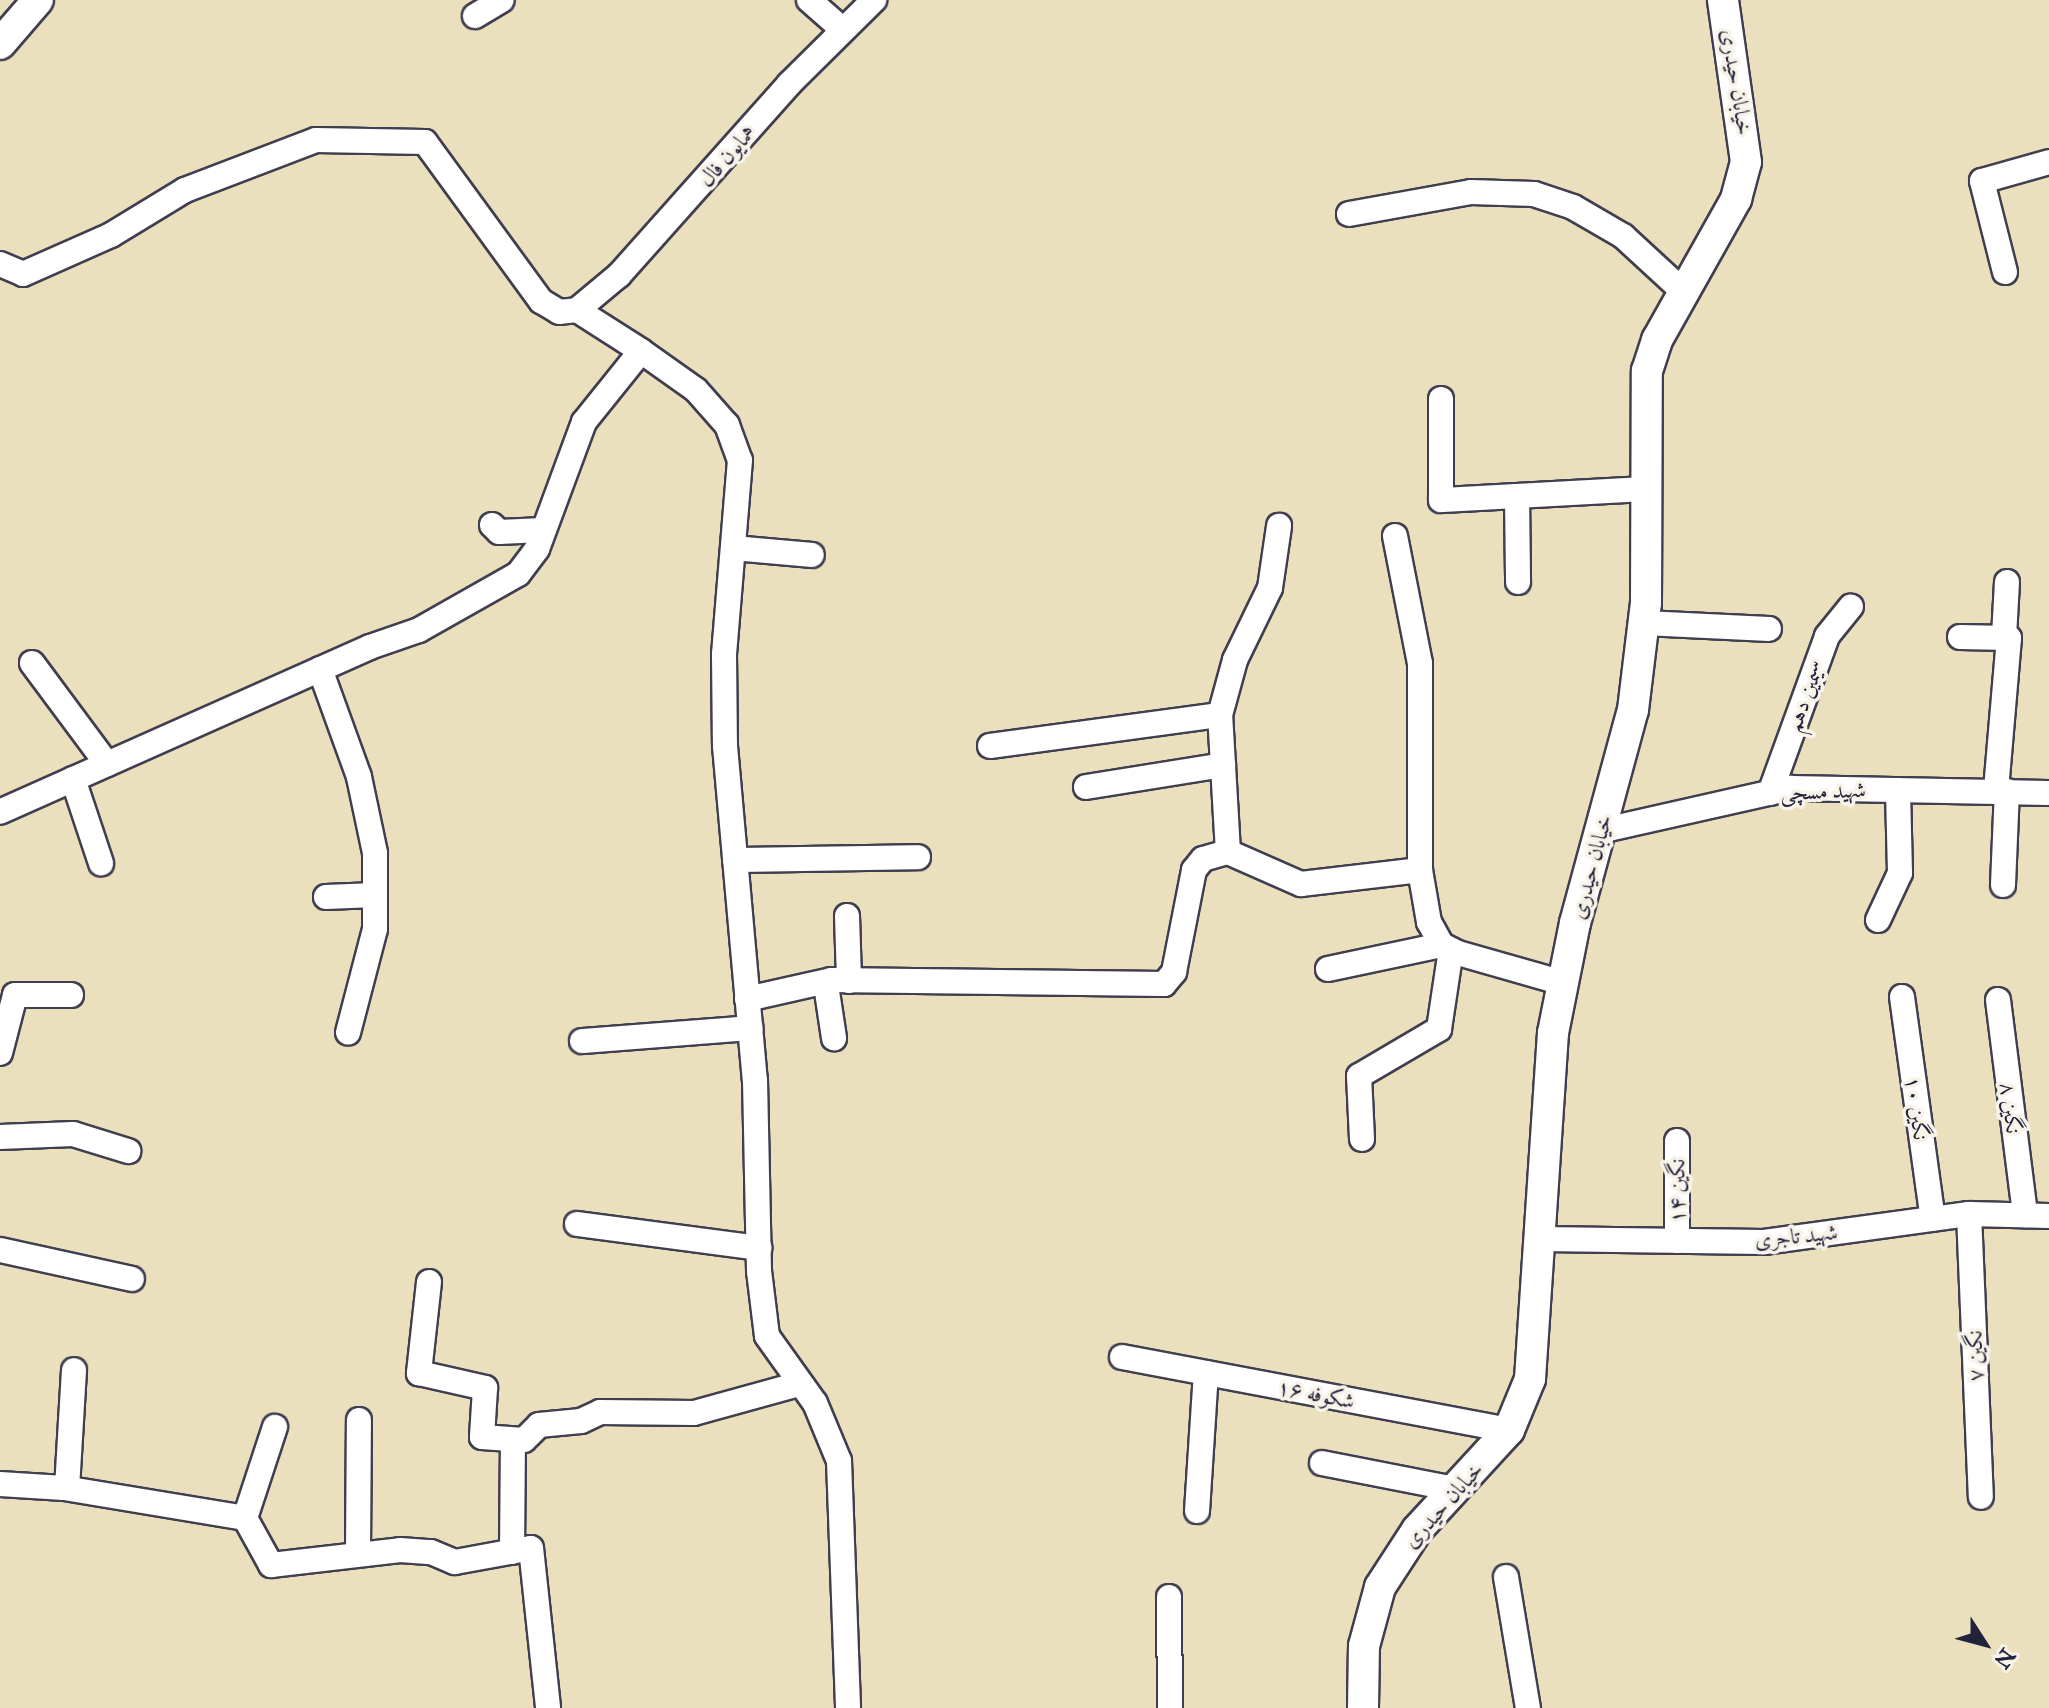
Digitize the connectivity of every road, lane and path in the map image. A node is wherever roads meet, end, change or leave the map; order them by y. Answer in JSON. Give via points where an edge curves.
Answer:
{"nodes":[{"id":1,"x":38,"y":0,"type":"edge"},
{"id":2,"x":502,"y":0,"type":"edge"},
{"id":3,"x":809,"y":0,"type":"edge"},
{"id":4,"x":874,"y":0,"type":"edge"},
{"id":5,"x":1723,"y":0,"type":"edge"},
{"id":6,"x":475,"y":16,"type":"dead end"},
{"id":7,"x":842,"y":29,"type":"junction"},
{"id":8,"x":0,"y":44,"type":"edge"},
{"id":9,"x":2049,"y":162,"type":"edge"},
{"id":10,"x":1349,"y":214,"type":"dead end"},
{"id":11,"x":0,"y":264,"type":"edge"},
{"id":12,"x":2005,"y":272,"type":"dead end"},
{"id":13,"x":1684,"y":292,"type":"junction"},
{"id":14,"x":577,"y":310,"type":"junction"},
{"id":15,"x":641,"y":351,"type":"junction"},
{"id":16,"x":1441,"y":399,"type":"dead end"},
{"id":17,"x":1647,"y":489,"type":"junction"},
{"id":18,"x":1517,"y":496,"type":"junction"},
{"id":19,"x":492,"y":525,"type":"dead end"},
{"id":20,"x":1279,"y":526,"type":"dead end"},
{"id":21,"x":543,"y":530,"type":"junction"},
{"id":22,"x":1395,"y":536,"type":"dead end"},
{"id":23,"x":734,"y":548,"type":"junction"},
{"id":24,"x":812,"y":555,"type":"dead end"},
{"id":25,"x":1518,"y":582,"type":"dead end"},
{"id":26,"x":2007,"y":582,"type":"dead end"},
{"id":27,"x":1851,"y":606,"type":"dead end"},
{"id":28,"x":1644,"y":623,"type":"junction"},
{"id":29,"x":1769,"y":629,"type":"dead end"},
{"id":30,"x":1960,"y":637,"type":"dead end"},
{"id":31,"x":2004,"y":637,"type":"junction"},
{"id":32,"x":32,"y":663,"type":"dead end"},
{"id":33,"x":320,"y":669,"type":"junction"},
{"id":34,"x":1220,"y":715,"type":"junction"},
{"id":35,"x":990,"y":746,"type":"dead end"},
{"id":36,"x":107,"y":764,"type":"junction"},
{"id":37,"x":1223,"y":765,"type":"junction"},
{"id":38,"x":73,"y":779,"type":"junction"},
{"id":39,"x":1086,"y":787,"type":"dead end"},
{"id":40,"x":1898,"y":790,"type":"junction"},
{"id":41,"x":2002,"y":791,"type":"junction"},
{"id":42,"x":1770,"y":793,"type":"junction"},
{"id":43,"x":2049,"y":793,"type":"edge"},
{"id":44,"x":0,"y":812,"type":"edge"},
{"id":45,"x":1600,"y":831,"type":"junction"},
{"id":46,"x":1228,"y":852,"type":"junction"},
{"id":47,"x":918,"y":857,"type":"dead end"},
{"id":48,"x":735,"y":860,"type":"junction"},
{"id":49,"x":101,"y":863,"type":"dead end"},
{"id":50,"x":1420,"y":870,"type":"junction"},
{"id":51,"x":2003,"y":885,"type":"dead end"},
{"id":52,"x":375,"y":895,"type":"junction"},
{"id":53,"x":326,"y":897,"type":"dead end"},
{"id":54,"x":847,"y":916,"type":"dead end"},
{"id":55,"x":1878,"y":920,"type":"dead end"},
{"id":56,"x":1446,"y":947,"type":"junction"},
{"id":57,"x":1328,"y":969,"type":"dead end"},
{"id":58,"x":838,"y":983,"type":"junction"},
{"id":59,"x":1563,"y":983,"type":"junction"},
{"id":60,"x":71,"y":995,"type":"dead end"},
{"id":61,"x":1902,"y":997,"type":"dead end"},
{"id":62,"x":747,"y":999,"type":"junction"},
{"id":63,"x":1998,"y":1000,"type":"dead end"},
{"id":64,"x":751,"y":1028,"type":"junction"},
{"id":65,"x":348,"y":1033,"type":"dead end"},
{"id":66,"x":834,"y":1038,"type":"dead end"},
{"id":67,"x":582,"y":1041,"type":"dead end"},
{"id":68,"x":0,"y":1053,"type":"edge"},
{"id":69,"x":0,"y":1137,"type":"edge"},
{"id":70,"x":1362,"y":1139,"type":"dead end"},
{"id":71,"x":1677,"y":1141,"type":"dead end"},
{"id":72,"x":128,"y":1151,"type":"dead end"},
{"id":73,"x":1969,"y":1214,"type":"junction"},
{"id":74,"x":2037,"y":1216,"type":"edge"},
{"id":75,"x":1933,"y":1219,"type":"junction"},
{"id":76,"x":577,"y":1224,"type":"dead end"},
{"id":77,"x":1541,"y":1239,"type":"junction"},
{"id":78,"x":1677,"y":1241,"type":"junction"},
{"id":79,"x":759,"y":1248,"type":"junction"},
{"id":80,"x":0,"y":1250,"type":"edge"},
{"id":81,"x":132,"y":1279,"type":"dead end"},
{"id":82,"x":429,"y":1282,"type":"dead end"},
{"id":83,"x":1122,"y":1357,"type":"dead end"},
{"id":84,"x":74,"y":1370,"type":"dead end"},
{"id":85,"x":1206,"y":1373,"type":"junction"},
{"id":86,"x":799,"y":1384,"type":"junction"},
{"id":87,"x":359,"y":1420,"type":"dead end"},
{"id":88,"x":275,"y":1427,"type":"dead end"},
{"id":89,"x":1509,"y":1430,"type":"junction"},
{"id":90,"x":513,"y":1441,"type":"junction"},
{"id":91,"x":1322,"y":1463,"type":"dead end"},
{"id":92,"x":0,"y":1484,"type":"edge"},
{"id":93,"x":67,"y":1488,"type":"junction"},
{"id":94,"x":1455,"y":1489,"type":"junction"},
{"id":95,"x":1981,"y":1497,"type":"dead end"},
{"id":96,"x":1197,"y":1511,"type":"dead end"},
{"id":97,"x":245,"y":1518,"type":"junction"},
{"id":98,"x":512,"y":1552,"type":"junction"},
{"id":99,"x":358,"y":1553,"type":"junction"},
{"id":100,"x":1506,"y":1577,"type":"dead end"},
{"id":101,"x":1169,"y":1597,"type":"dead end"},
{"id":102,"x":548,"y":1708,"type":"edge"},
{"id":103,"x":848,"y":1708,"type":"edge"},
{"id":104,"x":1170,"y":1708,"type":"edge"},
{"id":105,"x":1363,"y":1708,"type":"edge"},
{"id":106,"x":1528,"y":1708,"type":"edge"}],
"edges":[{"from":1,"to":8,"type":"street"},
{"from":2,"to":6,"type":"street"},
{"from":3,"to":7,"type":"street"},
{"from":4,"to":7,"type":"street","name":"همایون فال"},
{"from":5,"to":13,"type":"street","name":"خیابان حیدری","via":[[1746,162],[1736,199]]},
{"from":7,"to":14,"type":"street","name":"همایون فال","via":[[668,223]]},
{"from":9,"to":12,"type":"street","via":[[1982,181]]},
{"from":10,"to":13,"type":"street","via":[[1471,192],[1534,194],[1573,207],[1623,236]]},
{"from":11,"to":14,"type":"street","via":[[23,274],[111,235],[185,190],[316,140],[425,142],[541,301],[559,312]]},
{"from":13,"to":17,"type":"street","name":"خیابان حیدری","via":[[1657,340],[1647,371]]},
{"from":14,"to":15,"type":"street"},
{"from":15,"to":21,"type":"street","via":[[584,422]]},
{"from":15,"to":23,"type":"street","via":[[696,390],[727,425],[740,460]]},
{"from":16,"to":18,"type":"street","via":[[1441,500]]},
{"from":17,"to":18,"type":"street"},
{"from":17,"to":28,"type":"street","name":"خیابان حیدری"},
{"from":18,"to":25,"type":"street"},
{"from":19,"to":21,"type":"street","via":[[508,533],[527,527]]},
{"from":20,"to":34,"type":"street","via":[[1270,588],[1235,660]]},
{"from":21,"to":33,"type":"street","via":[[518,574],[495,590],[419,630]]},
{"from":22,"to":50,"type":"street","via":[[1420,663]]},
{"from":23,"to":24,"type":"street"},
{"from":23,"to":48,"type":"street","via":[[724,654]]},
{"from":26,"to":31,"type":"street"},
{"from":27,"to":42,"type":"street","name":"سیمین دهم","via":[[1827,636]]},
{"from":28,"to":29,"type":"street"},
{"from":28,"to":45,"type":"street","name":"خیابان حیدری","via":[[1633,710]]},
{"from":30,"to":31,"type":"street"},
{"from":31,"to":41,"type":"street","via":[[2009,638]]},
{"from":32,"to":36,"type":"street"},
{"from":33,"to":36,"type":"street"},
{"from":33,"to":52,"type":"street","via":[[359,777],[375,853]]},
{"from":34,"to":35,"type":"street"},
{"from":34,"to":37,"type":"street"},
{"from":36,"to":38,"type":"street"},
{"from":37,"to":39,"type":"street"},
{"from":37,"to":46,"type":"street"},
{"from":38,"to":44,"type":"street"},
{"from":38,"to":49,"type":"street"},
{"from":40,"to":41,"type":"street","name":"شهید مسچی"},
{"from":40,"to":42,"type":"street","name":"شهید مسچی","via":[[1791,788]]},
{"from":40,"to":55,"type":"street","via":[[1900,873]]},
{"from":41,"to":43,"type":"street","name":"شهید مسچی"},
{"from":41,"to":51,"type":"street"},
{"from":42,"to":45,"type":"street","name":"شهید مسچی"},
{"from":45,"to":59,"type":"street","name":"خیابان حیدری"},
{"from":46,"to":50,"type":"street","via":[[1301,884]]},
{"from":46,"to":58,"type":"street","via":[[1203,859],[1194,870],[1174,972],[1164,984]]},
{"from":47,"to":48,"type":"street"},
{"from":48,"to":62,"type":"street"},
{"from":50,"to":56,"type":"street","via":[[1425,908]]},
{"from":52,"to":53,"type":"street"},
{"from":52,"to":65,"type":"street","via":[[375,929]]},
{"from":54,"to":58,"type":"street"},
{"from":56,"to":57,"type":"street"},
{"from":56,"to":59,"type":"street"},
{"from":56,"to":70,"type":"street","via":[[1439,1029],[1359,1076]]},
{"from":58,"to":62,"type":"street","via":[[788,987]]},
{"from":58,"to":66,"type":"street"},
{"from":59,"to":77,"type":"street","name":"خیابان حیدری","via":[[1553,1033]]},
{"from":60,"to":68,"type":"street","via":[[15,995]]},
{"from":61,"to":75,"type":"street","name":"نگین ۱۰"},
{"from":62,"to":64,"type":"street"},
{"from":63,"to":74,"type":"street","name":"نگین ۸"},
{"from":64,"to":67,"type":"street"},
{"from":64,"to":79,"type":"street"},
{"from":69,"to":72,"type":"street","via":[[73,1134]]},
{"from":71,"to":78,"type":"street","name":"نگین ۱۴"},
{"from":73,"to":74,"type":"street","name":"شهید تاجری"},
{"from":73,"to":75,"type":"street","name":"شهید تاجری"},
{"from":73,"to":95,"type":"street","name":"نگین ۷"},
{"from":75,"to":78,"type":"street","name":"شهید تاجری","via":[[1764,1242]]},
{"from":76,"to":79,"type":"street"},
{"from":77,"to":78,"type":"street","name":"شهید تاجری"},
{"from":77,"to":89,"type":"street","name":"خیابان حیدری","via":[[1534,1355],[1523,1403]]},
{"from":79,"to":86,"type":"street","via":[[767,1336]]},
{"from":80,"to":81,"type":"street"},
{"from":82,"to":90,"type":"street","via":[[419,1373],[485,1388],[482,1437]]},
{"from":83,"to":85,"type":"street","name":"شکوفه ۱۶"},
{"from":84,"to":93,"type":"street"},
{"from":85,"to":89,"type":"street","name":"شکوفه ۱۶"},
{"from":85,"to":96,"type":"street"},
{"from":86,"to":90,"type":"street","via":[[694,1413],[600,1412],[581,1421],[539,1425],[524,1440]]},
{"from":86,"to":103,"type":"street","via":[[815,1403],[839,1461]]},
{"from":87,"to":99,"type":"street"},
{"from":88,"to":97,"type":"street"},
{"from":89,"to":94,"type":"street","name":"خیابان حیدری"},
{"from":90,"to":98,"type":"street"},
{"from":91,"to":94,"type":"street"},
{"from":92,"to":93,"type":"street"},
{"from":93,"to":97,"type":"street"},
{"from":94,"to":105,"type":"street","name":"خیابان حیدری","via":[[1417,1530],[1380,1587],[1364,1646]]},
{"from":97,"to":99,"type":"street","via":[[271,1565]]},
{"from":98,"to":99,"type":"street","via":[[455,1562],[431,1552]]},
{"from":98,"to":102,"type":"street","via":[[531,1548]]},
{"from":100,"to":106,"type":"street"},
{"from":101,"to":104,"type":"street"}]}
